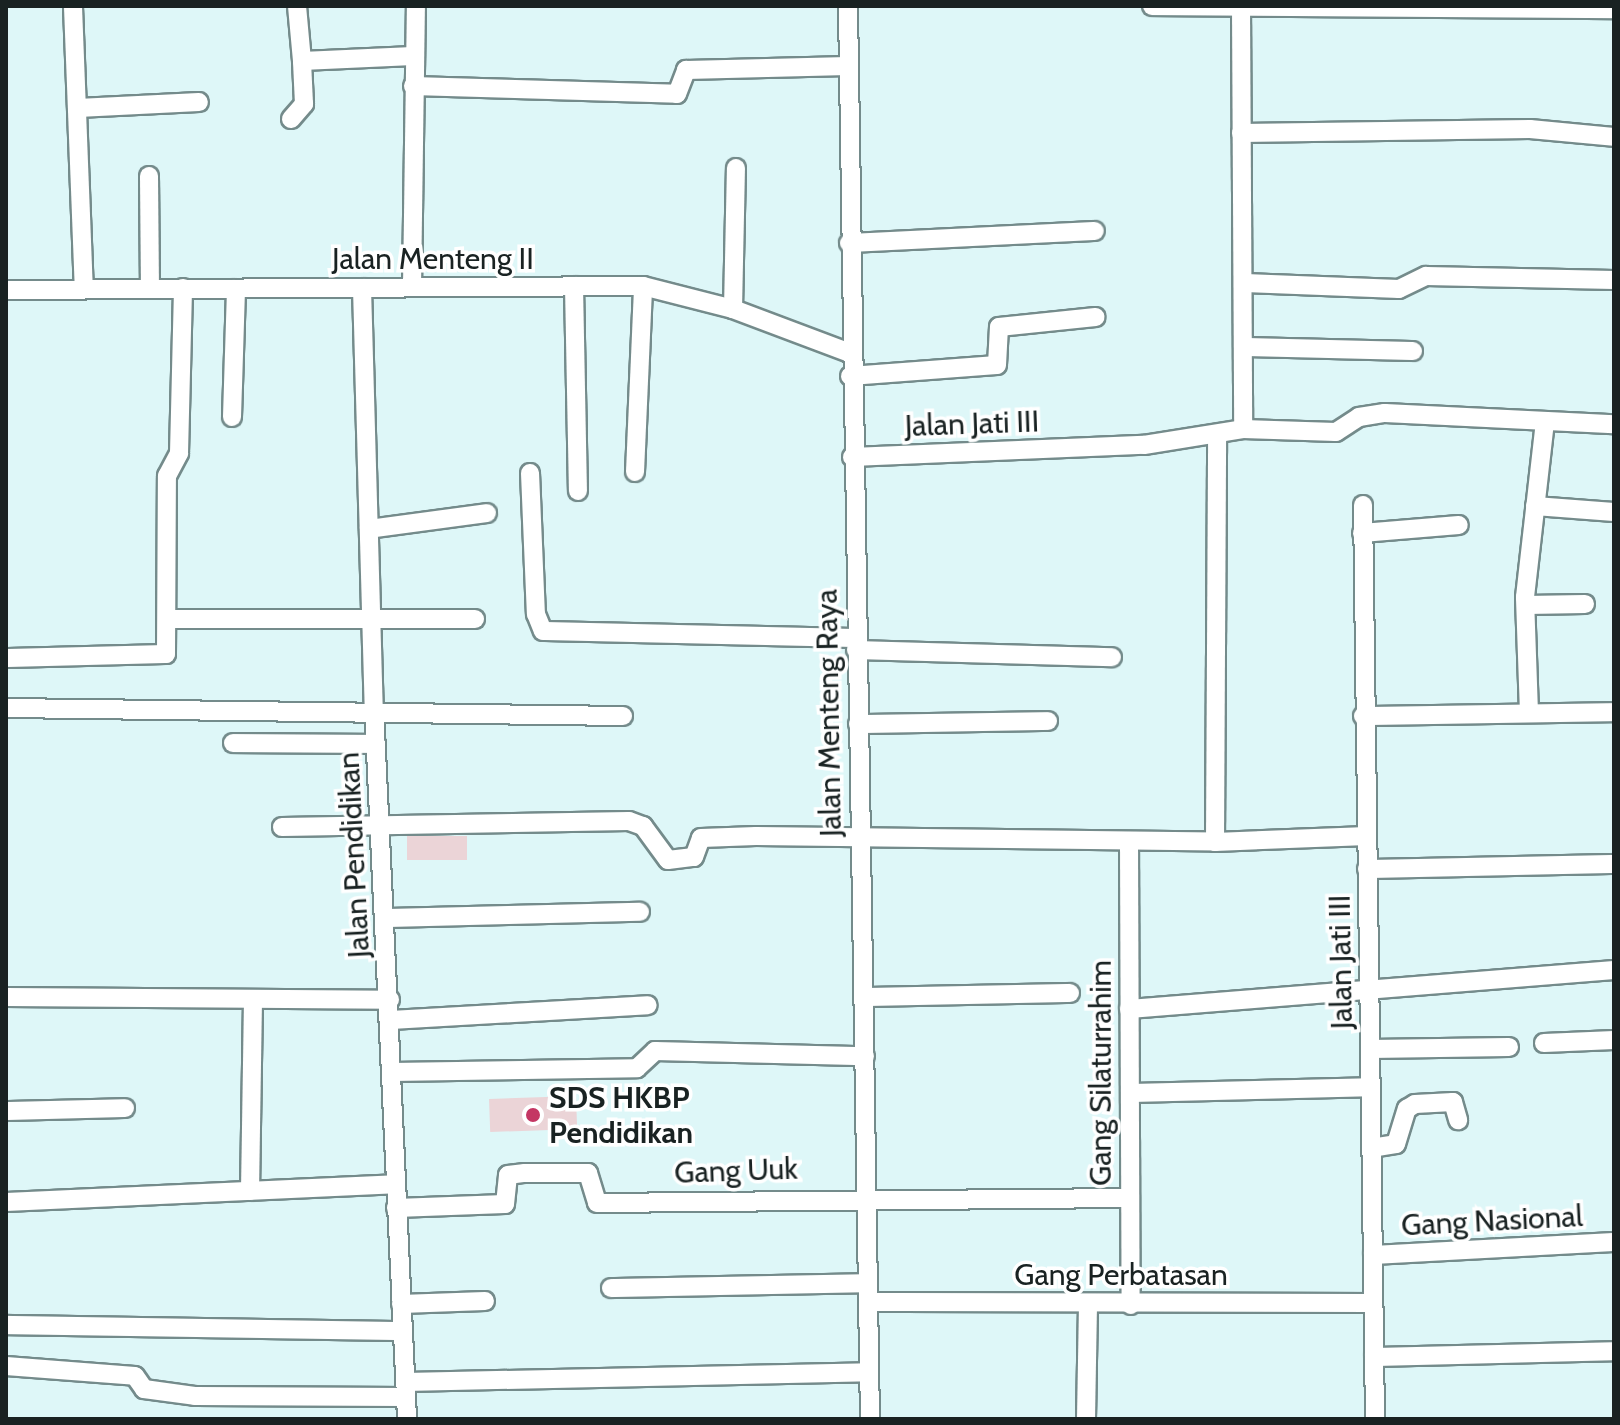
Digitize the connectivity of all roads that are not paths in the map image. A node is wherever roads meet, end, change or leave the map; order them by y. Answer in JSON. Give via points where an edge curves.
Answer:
{"nodes":[{"id":1,"x":297,"y":6,"type":"edge"},
{"id":2,"x":416,"y":6,"type":"edge"},
{"id":3,"x":848,"y":6,"type":"edge"},
{"id":4,"x":1152,"y":6,"type":"edge"},
{"id":5,"x":1241,"y":6,"type":"edge"},
{"id":6,"x":1548,"y":6,"type":"edge"},
{"id":7,"x":73,"y":7,"type":"edge"},
{"id":8,"x":1400,"y":7,"type":"edge"},
{"id":9,"x":1614,"y":9,"type":"edge"},
{"id":10,"x":413,"y":56,"type":"junction"},
{"id":11,"x":302,"y":61,"type":"junction"},
{"id":12,"x":848,"y":66,"type":"junction"},
{"id":13,"x":413,"y":86,"type":"junction"},
{"id":14,"x":199,"y":102,"type":"dead end"},
{"id":15,"x":78,"y":108,"type":"junction"},
{"id":16,"x":291,"y":119,"type":"dead end"},
{"id":17,"x":1241,"y":133,"type":"junction"},
{"id":18,"x":1614,"y":137,"type":"edge"},
{"id":19,"x":736,"y":168,"type":"dead end"},
{"id":20,"x":149,"y":176,"type":"dead end"},
{"id":21,"x":1095,"y":231,"type":"dead end"},
{"id":22,"x":849,"y":243,"type":"junction"},
{"id":23,"x":1614,"y":280,"type":"edge"},
{"id":24,"x":1245,"y":283,"type":"junction"},
{"id":25,"x":574,"y":286,"type":"junction"},
{"id":26,"x":643,"y":286,"type":"junction"},
{"id":27,"x":412,"y":287,"type":"junction"},
{"id":28,"x":183,"y":288,"type":"junction"},
{"id":29,"x":362,"y":288,"type":"junction"},
{"id":30,"x":84,"y":289,"type":"junction"},
{"id":31,"x":150,"y":289,"type":"junction"},
{"id":32,"x":236,"y":289,"type":"junction"},
{"id":33,"x":6,"y":290,"type":"edge"},
{"id":34,"x":733,"y":309,"type":"junction"},
{"id":35,"x":1095,"y":317,"type":"dead end"},
{"id":36,"x":1245,"y":347,"type":"junction"},
{"id":37,"x":1413,"y":351,"type":"dead end"},
{"id":38,"x":850,"y":353,"type":"junction"},
{"id":39,"x":850,"y":376,"type":"junction"},
{"id":40,"x":232,"y":417,"type":"dead end"},
{"id":41,"x":1545,"y":421,"type":"junction"},
{"id":42,"x":1614,"y":424,"type":"edge"},
{"id":43,"x":1243,"y":429,"type":"junction"},
{"id":44,"x":1217,"y":435,"type":"junction"},
{"id":45,"x":852,"y":457,"type":"junction"},
{"id":46,"x":635,"y":472,"type":"dead end"},
{"id":47,"x":530,"y":473,"type":"dead end"},
{"id":48,"x":578,"y":491,"type":"dead end"},
{"id":49,"x":1363,"y":505,"type":"dead end"},
{"id":50,"x":1535,"y":506,"type":"junction"},
{"id":51,"x":1614,"y":512,"type":"edge"},
{"id":52,"x":487,"y":513,"type":"dead end"},
{"id":53,"x":1459,"y":525,"type":"dead end"},
{"id":54,"x":369,"y":529,"type":"junction"},
{"id":55,"x":1362,"y":533,"type":"junction"},
{"id":56,"x":1585,"y":604,"type":"dead end"},
{"id":57,"x":1526,"y":605,"type":"junction"},
{"id":58,"x":171,"y":619,"type":"junction"},
{"id":59,"x":475,"y":619,"type":"dead end"},
{"id":60,"x":371,"y":623,"type":"junction"},
{"id":61,"x":856,"y":644,"type":"junction"},
{"id":62,"x":1112,"y":657,"type":"dead end"},
{"id":63,"x":6,"y":658,"type":"edge"},
{"id":64,"x":6,"y":708,"type":"edge"},
{"id":65,"x":374,"y":708,"type":"junction"},
{"id":66,"x":1614,"y":712,"type":"edge"},
{"id":67,"x":1529,"y":713,"type":"junction"},
{"id":68,"x":623,"y":716,"type":"dead end"},
{"id":69,"x":1363,"y":716,"type":"junction"},
{"id":70,"x":1048,"y":721,"type":"dead end"},
{"id":71,"x":858,"y":724,"type":"junction"},
{"id":72,"x":233,"y":743,"type":"dead end"},
{"id":73,"x":376,"y":744,"type":"junction"},
{"id":74,"x":383,"y":824,"type":"junction"},
{"id":75,"x":282,"y":827,"type":"dead end"},
{"id":76,"x":860,"y":835,"type":"junction"},
{"id":77,"x":1367,"y":836,"type":"junction"},
{"id":78,"x":1129,"y":841,"type":"junction"},
{"id":79,"x":1215,"y":842,"type":"junction"},
{"id":80,"x":1614,"y":864,"type":"edge"},
{"id":81,"x":1367,"y":869,"type":"junction"},
{"id":82,"x":640,"y":912,"type":"dead end"},
{"id":83,"x":387,"y":918,"type":"junction"},
{"id":84,"x":1614,"y":970,"type":"edge"},
{"id":85,"x":1369,"y":992,"type":"junction"},
{"id":86,"x":1070,"y":993,"type":"dead end"},
{"id":87,"x":6,"y":997,"type":"edge"},
{"id":88,"x":864,"y":997,"type":"junction"},
{"id":89,"x":253,"y":999,"type":"junction"},
{"id":90,"x":390,"y":1000,"type":"junction"},
{"id":91,"x":648,"y":1005,"type":"dead end"},
{"id":92,"x":1129,"y":1009,"type":"junction"},
{"id":93,"x":391,"y":1020,"type":"junction"},
{"id":94,"x":1614,"y":1040,"type":"edge"},
{"id":95,"x":1544,"y":1043,"type":"dead end"},
{"id":96,"x":1509,"y":1047,"type":"dead end"},
{"id":97,"x":1370,"y":1049,"type":"junction"},
{"id":98,"x":865,"y":1056,"type":"junction"},
{"id":99,"x":392,"y":1072,"type":"junction"},
{"id":100,"x":1370,"y":1087,"type":"junction"},
{"id":101,"x":1130,"y":1093,"type":"junction"},
{"id":102,"x":125,"y":1108,"type":"dead end"},
{"id":103,"x":6,"y":1111,"type":"edge"},
{"id":104,"x":1458,"y":1120,"type":"dead end"},
{"id":105,"x":1371,"y":1148,"type":"junction"},
{"id":106,"x":395,"y":1184,"type":"junction"},
{"id":107,"x":250,"y":1191,"type":"junction"},
{"id":108,"x":868,"y":1196,"type":"junction"},
{"id":109,"x":1130,"y":1198,"type":"junction"},
{"id":110,"x":6,"y":1202,"type":"edge"},
{"id":111,"x":396,"y":1208,"type":"junction"},
{"id":112,"x":1614,"y":1242,"type":"edge"},
{"id":113,"x":1373,"y":1255,"type":"junction"},
{"id":114,"x":611,"y":1288,"type":"dead end"},
{"id":115,"x":868,"y":1292,"type":"junction"},
{"id":116,"x":485,"y":1301,"type":"dead end"},
{"id":117,"x":1373,"y":1303,"type":"junction"},
{"id":118,"x":401,"y":1304,"type":"junction"},
{"id":119,"x":1088,"y":1304,"type":"junction"},
{"id":120,"x":1131,"y":1305,"type":"junction"},
{"id":121,"x":6,"y":1325,"type":"edge"},
{"id":122,"x":402,"y":1331,"type":"junction"},
{"id":123,"x":1614,"y":1351,"type":"edge"},
{"id":124,"x":1374,"y":1357,"type":"junction"},
{"id":125,"x":6,"y":1366,"type":"edge"},
{"id":126,"x":869,"y":1372,"type":"junction"},
{"id":127,"x":405,"y":1390,"type":"junction"},
{"id":128,"x":407,"y":1419,"type":"edge"},
{"id":129,"x":870,"y":1419,"type":"edge"},
{"id":130,"x":1086,"y":1419,"type":"edge"},
{"id":131,"x":1375,"y":1419,"type":"edge"}],
"edges":[{"from":1,"to":11,"type":"street"},
{"from":2,"to":10,"type":"street"},
{"from":3,"to":12,"type":"street","name":"Jalan Menteng Raya"},
{"from":4,"to":5,"type":"street"},
{"from":5,"to":8,"type":"street"},
{"from":5,"to":17,"type":"street"},
{"from":6,"to":8,"type":"street"},
{"from":6,"to":9,"type":"street"},
{"from":7,"to":15,"type":"street"},
{"from":10,"to":11,"type":"street"},
{"from":10,"to":13,"type":"street"},
{"from":11,"to":16,"type":"street","via":[[304,104]]},
{"from":12,"to":13,"type":"street","via":[[686,70],[677,94]]},
{"from":12,"to":22,"type":"street","name":"Jalan Menteng Raya"},
{"from":13,"to":27,"type":"street"},
{"from":14,"to":15,"type":"street"},
{"from":15,"to":30,"type":"street"},
{"from":17,"to":18,"type":"street","via":[[1515,129]]},
{"from":17,"to":24,"type":"street"},
{"from":19,"to":34,"type":"street"},
{"from":20,"to":31,"type":"street"},
{"from":21,"to":22,"type":"street"},
{"from":22,"to":38,"type":"street","name":"Jalan Menteng Raya"},
{"from":23,"to":24,"type":"street","via":[[1426,276],[1399,289]]},
{"from":24,"to":36,"type":"street"},
{"from":25,"to":26,"type":"street","name":"Jalan Menteng II"},
{"from":25,"to":27,"type":"street","name":"Jalan Menteng II"},
{"from":25,"to":48,"type":"street"},
{"from":26,"to":34,"type":"street","name":"Jalan Menteng II"},
{"from":26,"to":46,"type":"street"},
{"from":27,"to":29,"type":"street","name":"Jalan Menteng II"},
{"from":28,"to":31,"type":"street","name":"Jalan Menteng II"},
{"from":28,"to":32,"type":"street","name":"Jalan Menteng II"},
{"from":28,"to":58,"type":"street","via":[[179,453],[167,476]]},
{"from":29,"to":32,"type":"street","name":"Jalan Menteng II"},
{"from":29,"to":54,"type":"street","name":"Jalan Pendidikan"},
{"from":30,"to":31,"type":"street","name":"Jalan Menteng II"},
{"from":30,"to":33,"type":"street","name":"Jalan Menteng II"},
{"from":32,"to":40,"type":"street"},
{"from":34,"to":38,"type":"street","name":"Jalan Menteng II"},
{"from":35,"to":39,"type":"street","via":[[1001,326],[997,365]]},
{"from":36,"to":37,"type":"street"},
{"from":36,"to":43,"type":"street"},
{"from":38,"to":39,"type":"street","name":"Jalan Menteng Raya"},
{"from":39,"to":45,"type":"street","name":"Jalan Menteng Raya"},
{"from":41,"to":42,"type":"street","name":"Jalan Jati III"},
{"from":41,"to":43,"type":"street","name":"Jalan Jati III","via":[[1385,413],[1359,417],[1336,432]]},
{"from":41,"to":50,"type":"street"},
{"from":43,"to":44,"type":"street","name":"Jalan Jati III"},
{"from":44,"to":45,"type":"street","name":"Jalan Jati III","via":[[1144,445]]},
{"from":44,"to":79,"type":"street"},
{"from":45,"to":61,"type":"street","name":"Jalan Menteng Raya"},
{"from":47,"to":61,"type":"street","via":[[536,614],[543,631]]},
{"from":49,"to":55,"type":"street","name":"Jalan Jati III"},
{"from":50,"to":51,"type":"street"},
{"from":50,"to":57,"type":"street"},
{"from":52,"to":54,"type":"street"},
{"from":53,"to":55,"type":"street"},
{"from":54,"to":60,"type":"street","name":"Jalan Pendidikan"},
{"from":55,"to":69,"type":"street","name":"Jalan Jati III"},
{"from":56,"to":57,"type":"street"},
{"from":57,"to":67,"type":"street"},
{"from":58,"to":60,"type":"street"},
{"from":58,"to":63,"type":"street","via":[[163,656]]},
{"from":59,"to":60,"type":"street"},
{"from":60,"to":65,"type":"street","name":"Jalan Pendidikan"},
{"from":61,"to":62,"type":"street"},
{"from":61,"to":71,"type":"street","name":"Jalan Menteng Raya"},
{"from":64,"to":65,"type":"street"},
{"from":65,"to":68,"type":"street"},
{"from":65,"to":73,"type":"street","name":"Jalan Pendidikan"},
{"from":66,"to":67,"type":"street"},
{"from":67,"to":69,"type":"street"},
{"from":69,"to":77,"type":"street","name":"Jalan Jati III"},
{"from":70,"to":71,"type":"street"},
{"from":71,"to":76,"type":"street","name":"Jalan Menteng Raya"},
{"from":72,"to":73,"type":"street"},
{"from":73,"to":74,"type":"street","name":"Jalan Pendidikan"},
{"from":74,"to":75,"type":"street"},
{"from":74,"to":76,"type":"street","via":[[629,821],[643,826],[668,860],[694,857],[701,838]]},
{"from":74,"to":83,"type":"street","name":"Jalan Pendidikan"},
{"from":76,"to":78,"type":"street"},
{"from":76,"to":88,"type":"street","name":"Jalan Menteng Raya"},
{"from":77,"to":79,"type":"street"},
{"from":77,"to":81,"type":"street","name":"Jalan Jati III"},
{"from":78,"to":79,"type":"street"},
{"from":78,"to":92,"type":"street","name":"Gang Silaturrahim"},
{"from":80,"to":81,"type":"street"},
{"from":81,"to":85,"type":"street","name":"Jalan Jati III"},
{"from":82,"to":83,"type":"street"},
{"from":83,"to":90,"type":"street","name":"Jalan Pendidikan"},
{"from":84,"to":85,"type":"street"},
{"from":85,"to":92,"type":"street"},
{"from":85,"to":97,"type":"street","name":"Jalan Jati III"},
{"from":86,"to":88,"type":"street"},
{"from":87,"to":89,"type":"street"},
{"from":88,"to":98,"type":"street","name":"Jalan Menteng Raya"},
{"from":89,"to":90,"type":"street"},
{"from":89,"to":107,"type":"street"},
{"from":90,"to":93,"type":"street","name":"Jalan Pendidikan"},
{"from":91,"to":93,"type":"street"},
{"from":92,"to":101,"type":"street","name":"Gang Silaturrahim"},
{"from":93,"to":99,"type":"street","name":"Jalan Pendidikan"},
{"from":94,"to":95,"type":"street"},
{"from":96,"to":97,"type":"street"},
{"from":97,"to":100,"type":"street","name":"Jalan Jati III"},
{"from":98,"to":99,"type":"street","via":[[655,1051],[637,1068]]},
{"from":98,"to":108,"type":"street","name":"Jalan Menteng Raya"},
{"from":99,"to":106,"type":"street","name":"Jalan Pendidikan"},
{"from":100,"to":101,"type":"street"},
{"from":100,"to":105,"type":"street","name":"Jalan Jati III"},
{"from":101,"to":109,"type":"street","name":"Gang Silaturrahim"},
{"from":102,"to":103,"type":"street"},
{"from":104,"to":105,"type":"street","via":[[1453,1102],[1415,1104],[1407,1109],[1396,1144]]},
{"from":105,"to":113,"type":"street","name":"Jalan Jati III"},
{"from":106,"to":107,"type":"street"},
{"from":106,"to":111,"type":"street","name":"Jalan Pendidikan"},
{"from":107,"to":110,"type":"street"},
{"from":108,"to":109,"type":"street","name":"Gang Uuk"},
{"from":108,"to":111,"type":"street","name":"Gang Uuk","via":[[597,1203],[588,1173],[525,1173],[508,1175],[505,1204]]},
{"from":108,"to":115,"type":"street","name":"Jalan Menteng Raya"},
{"from":109,"to":120,"type":"street","name":"Gang Silaturrahim"},
{"from":111,"to":118,"type":"street","name":"Jalan Pendidikan"},
{"from":112,"to":113,"type":"street","name":"Gang Nasional"},
{"from":113,"to":117,"type":"street","name":"Jalan Jati III"},
{"from":114,"to":115,"type":"street","name":"Gang Perbatasan"},
{"from":115,"to":119,"type":"street","name":"Gang Perbatasan"},
{"from":115,"to":126,"type":"street","name":"Jalan Menteng Raya"},
{"from":116,"to":118,"type":"street"},
{"from":117,"to":120,"type":"street","name":"Gang Perbatasan"},
{"from":117,"to":124,"type":"street","name":"Jalan Jati III"},
{"from":118,"to":122,"type":"street","name":"Jalan Pendidikan"},
{"from":119,"to":120,"type":"street","name":"Gang Perbatasan"},
{"from":119,"to":130,"type":"street"},
{"from":121,"to":122,"type":"street"},
{"from":122,"to":127,"type":"street","name":"Jalan Pendidikan"},
{"from":123,"to":124,"type":"street"},
{"from":124,"to":131,"type":"street","name":"Jalan Jati III"},
{"from":125,"to":127,"type":"street","via":[[135,1376],[144,1389],[195,1396]]},
{"from":126,"to":127,"type":"street"},
{"from":126,"to":129,"type":"street","name":"Jalan Menteng Raya"},
{"from":127,"to":128,"type":"street","name":"Jalan Pendidikan"}]}
